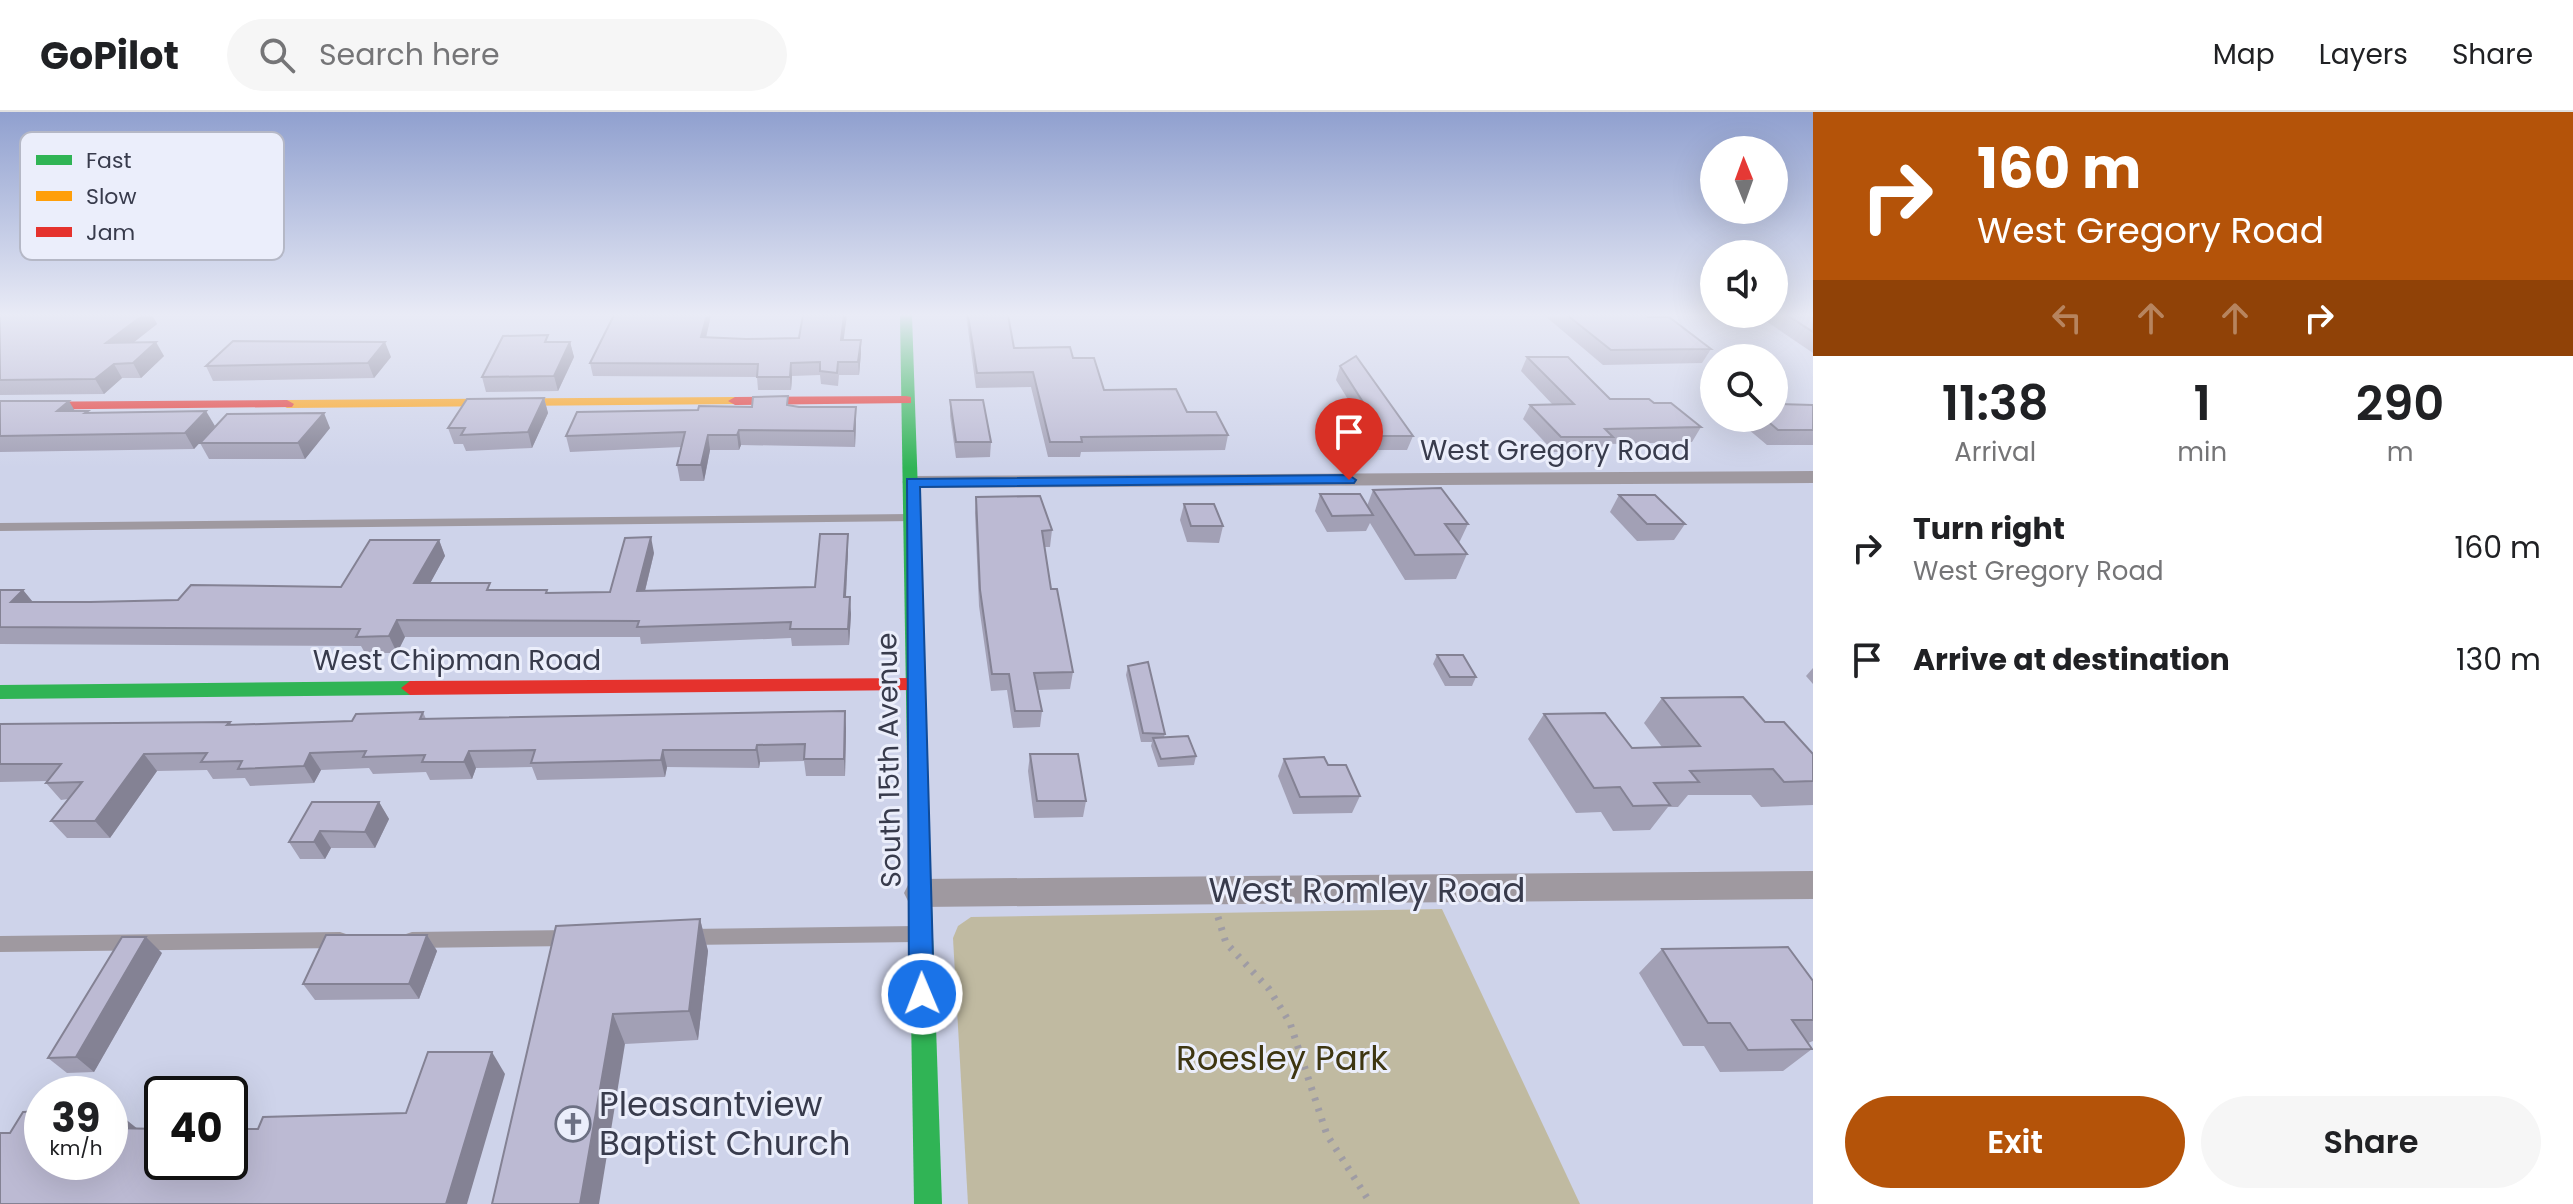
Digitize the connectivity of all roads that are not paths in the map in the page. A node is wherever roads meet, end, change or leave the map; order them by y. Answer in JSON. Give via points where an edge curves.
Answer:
{"nodes":[{"id":1,"x":906,"y":366,"type":"edge"},
{"id":2,"x":906,"y":400,"type":"junction"},
{"id":3,"x":0,"y":406,"type":"edge"},
{"id":4,"x":1813,"y":477,"type":"edge"},
{"id":5,"x":913,"y":482,"type":"junction"},
{"id":6,"x":912,"y":518,"type":"junction"},
{"id":7,"x":0,"y":527,"type":"edge"},
{"id":8,"x":915,"y":684,"type":"junction"},
{"id":9,"x":0,"y":692,"type":"edge"},
{"id":10,"x":1813,"y":885,"type":"edge"},
{"id":11,"x":920,"y":893,"type":"junction"},
{"id":12,"x":920,"y":933,"type":"junction"},
{"id":13,"x":661,"y":937,"type":"edge"},
{"id":14,"x":598,"y":938,"type":"edge"},
{"id":15,"x":362,"y":940,"type":"edge"},
{"id":16,"x":393,"y":940,"type":"edge"},
{"id":17,"x":0,"y":944,"type":"edge"},
{"id":18,"x":928,"y":1204,"type":"edge"}],
"edges":[{"from":1,"to":2,"type":"street","name":"South 15th Avenue"},
{"from":2,"to":3,"type":"street"},
{"from":2,"to":5,"type":"street","name":"South 15th Avenue"},
{"from":4,"to":5,"type":"street","name":"West Gregory Road"},
{"from":5,"to":6,"type":"street","name":"South 15th Avenue"},
{"from":6,"to":7,"type":"lane"},
{"from":6,"to":8,"type":"street","name":"South 15th Avenue"},
{"from":8,"to":9,"type":"street","name":"West Chipman Road"},
{"from":8,"to":11,"type":"street","name":"South 15th Avenue"},
{"from":10,"to":11,"type":"street","name":"West Romley Road"},
{"from":11,"to":12,"type":"street","name":"South 15th Avenue"},
{"from":12,"to":13,"type":"lane"},
{"from":12,"to":18,"type":"street","name":"South 15th Avenue"},
{"from":14,"to":16,"type":"lane"},
{"from":15,"to":17,"type":"lane"}]}
